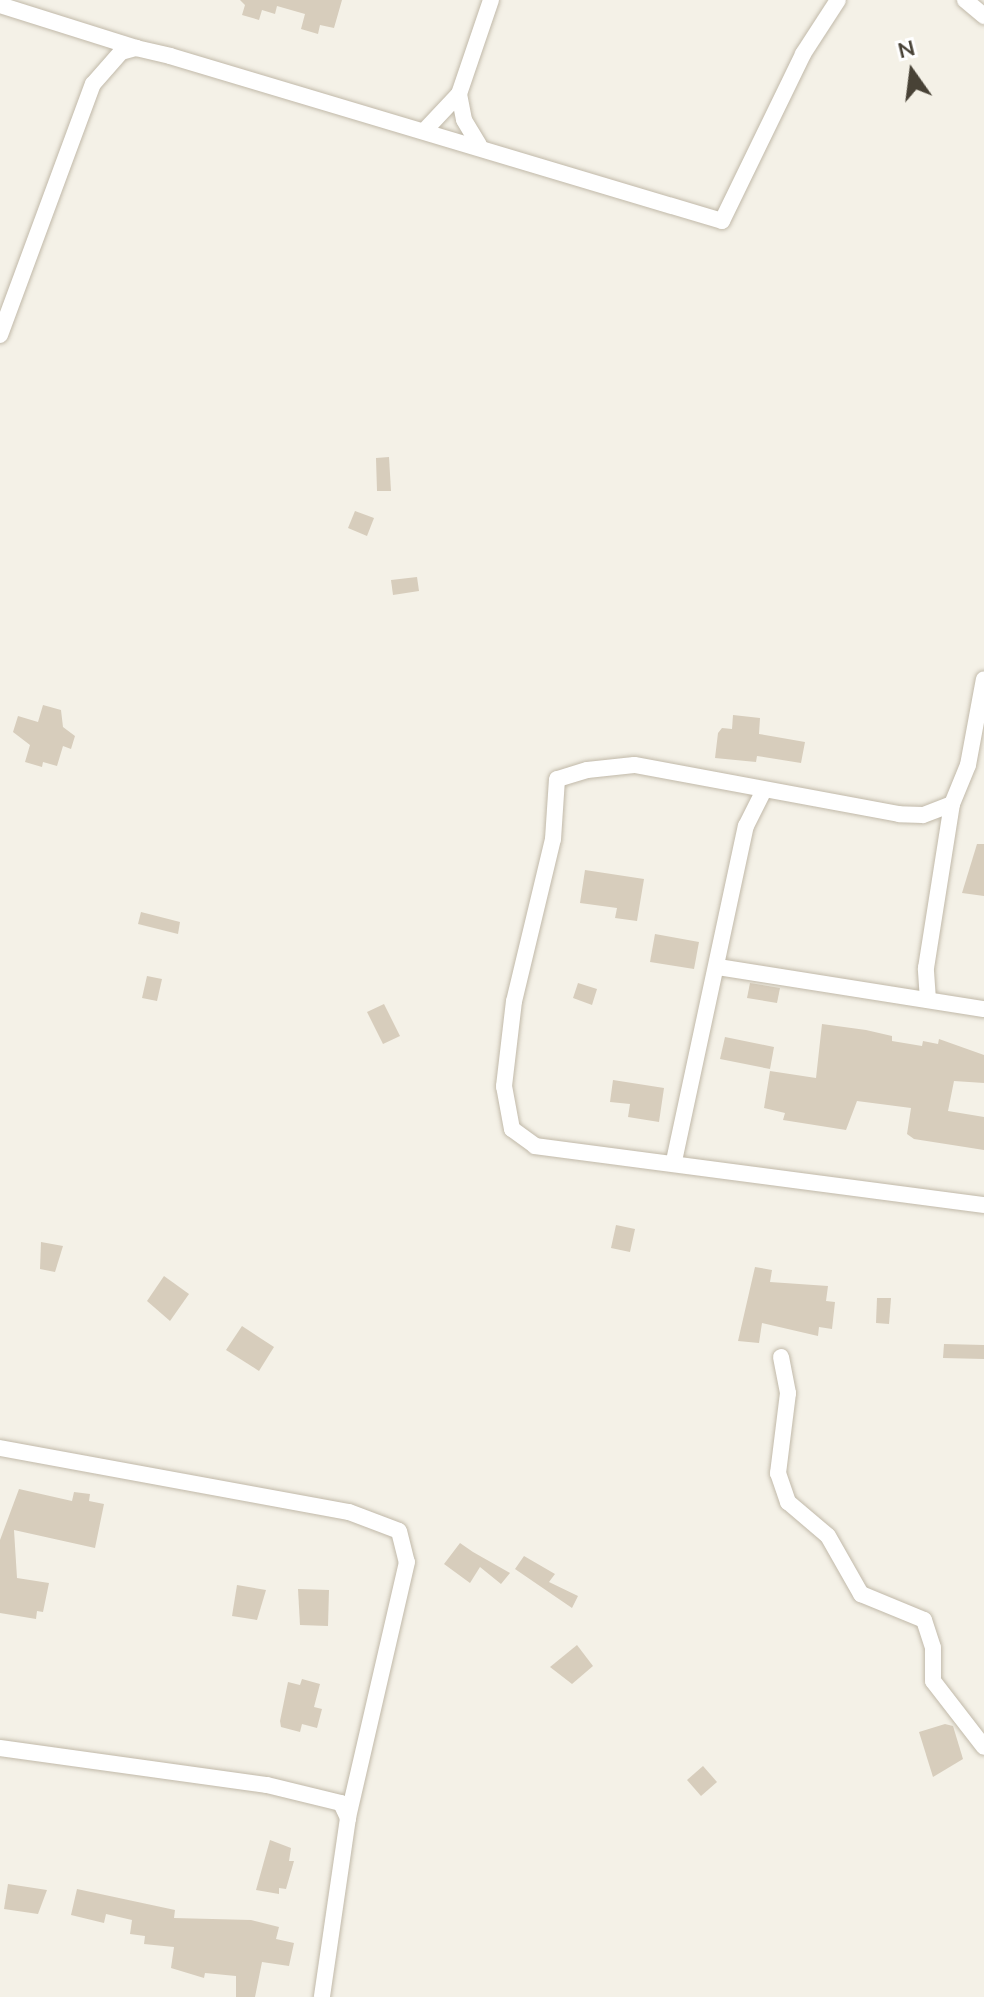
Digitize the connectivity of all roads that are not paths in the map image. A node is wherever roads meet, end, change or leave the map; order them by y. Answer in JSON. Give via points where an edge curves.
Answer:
{"nodes":[{"id":1,"x":491,"y":0,"type":"edge"},
{"id":2,"x":838,"y":0,"type":"edge"},
{"id":3,"x":965,"y":0,"type":"edge"},
{"id":4,"x":0,"y":5,"type":"edge"},
{"id":5,"x":984,"y":16,"type":"edge"},
{"id":6,"x":136,"y":48,"type":"junction"},
{"id":7,"x":459,"y":94,"type":"junction"},
{"id":8,"x":426,"y":129,"type":"junction"},
{"id":9,"x":479,"y":145,"type":"junction"},
{"id":10,"x":0,"y":335,"type":"edge"},
{"id":11,"x":984,"y":679,"type":"edge"},
{"id":12,"x":741,"y":784,"type":"junction"},
{"id":13,"x":764,"y":790,"type":"junction"},
{"id":14,"x":952,"y":804,"type":"junction"},
{"id":15,"x":752,"y":806,"type":"junction"},
{"id":16,"x":718,"y":967,"type":"junction"},
{"id":17,"x":928,"y":1000,"type":"junction"},
{"id":18,"x":984,"y":1009,"type":"edge"},
{"id":19,"x":674,"y":1161,"type":"junction"},
{"id":20,"x":984,"y":1205,"type":"edge"},
{"id":21,"x":781,"y":1357,"type":"dead end"},
{"id":22,"x":0,"y":1448,"type":"edge"},
{"id":23,"x":984,"y":1747,"type":"edge"},
{"id":24,"x":0,"y":1748,"type":"edge"},
{"id":25,"x":348,"y":1818,"type":"junction"},
{"id":26,"x":322,"y":1997,"type":"edge"}],
"edges":[{"from":1,"to":7,"type":"street"},
{"from":2,"to":9,"type":"street","via":[[803,54],[722,221]]},
{"from":3,"to":5,"type":"street"},
{"from":4,"to":6,"type":"street"},
{"from":6,"to":8,"type":"street"},
{"from":6,"to":10,"type":"street","via":[[121,52],[93,84]]},
{"from":7,"to":8,"type":"street"},
{"from":7,"to":9,"type":"street","via":[[464,120]]},
{"from":8,"to":9,"type":"street"},
{"from":11,"to":14,"type":"street","via":[[968,765]]},
{"from":12,"to":13,"type":"street"},
{"from":12,"to":15,"type":"street"},
{"from":12,"to":19,"type":"street","via":[[634,765],[557,779],[542,897],[503,1060],[507,1121],[529,1142]]},
{"from":13,"to":14,"type":"street","via":[[899,814],[923,815]]},
{"from":13,"to":15,"type":"street"},
{"from":14,"to":17,"type":"street","via":[[926,968]]},
{"from":15,"to":16,"type":"street"},
{"from":16,"to":17,"type":"street"},
{"from":16,"to":19,"type":"street"},
{"from":17,"to":18,"type":"street"},
{"from":19,"to":20,"type":"street"},
{"from":21,"to":23,"type":"street","via":[[788,1393],[778,1473],[788,1502],[828,1536],[861,1594],[924,1620],[933,1648],[933,1681]]},
{"from":22,"to":25,"type":"street","via":[[349,1512],[399,1531],[407,1562]]},
{"from":24,"to":25,"type":"street","via":[[315,1794],[341,1803]]},
{"from":25,"to":26,"type":"street"}]}
